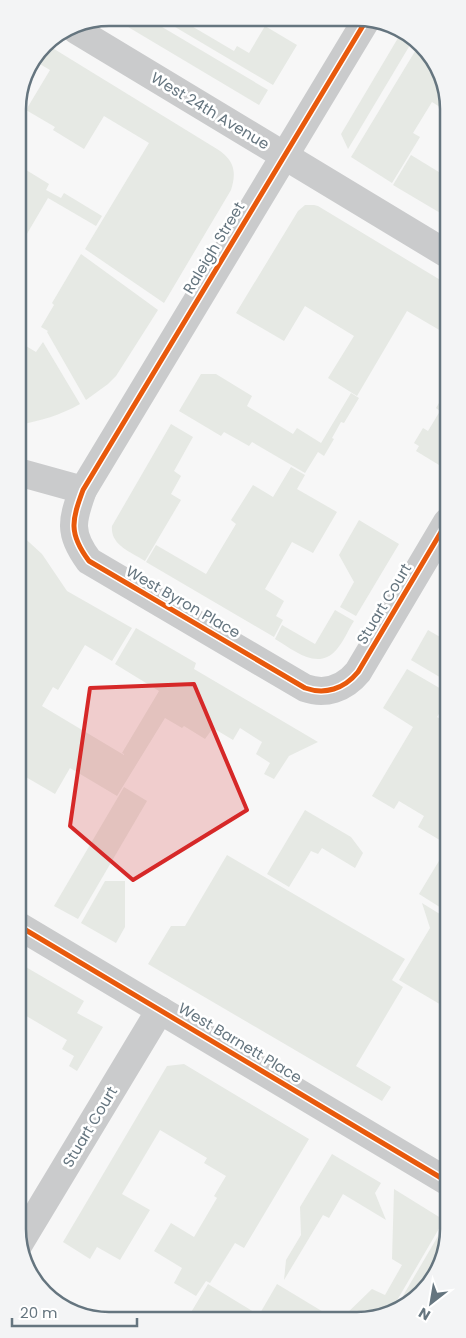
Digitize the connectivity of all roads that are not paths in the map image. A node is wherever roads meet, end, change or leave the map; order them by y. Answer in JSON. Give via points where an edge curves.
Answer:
{"nodes":[{"id":1,"x":362,"y":27,"type":"edge"},
{"id":2,"x":80,"y":32,"type":"edge"},
{"id":3,"x":284,"y":156,"type":"junction"},
{"id":4,"x":440,"y":250,"type":"edge"},
{"id":5,"x":26,"y":474,"type":"edge"},
{"id":6,"x":83,"y":490,"type":"junction"},
{"id":7,"x":440,"y":534,"type":"edge"},
{"id":8,"x":334,"y":689,"type":"joint"},
{"id":9,"x":26,"y":930,"type":"edge"},
{"id":10,"x":160,"y":1010,"type":"junction"},
{"id":11,"x":440,"y":1177,"type":"edge"},
{"id":12,"x":26,"y":1232,"type":"edge"}],
"edges":[{"from":1,"to":3,"type":"street","name":"Raleigh Street"},
{"from":2,"to":3,"type":"street","name":"West 24th Avenue"},
{"from":3,"to":4,"type":"street","name":"West 24th Avenue"},
{"from":3,"to":6,"type":"street","name":"Raleigh Street"},
{"from":5,"to":6,"type":"street"},
{"from":6,"to":8,"type":"street","name":"West Byron Place","via":[[74,520],[74,532],[89,561],[305,688],[318,692]]},
{"from":7,"to":8,"type":"street","name":"Stuart Court","via":[[358,672],[347,683]]},
{"from":9,"to":10,"type":"street","name":"West Barnett Place"},
{"from":10,"to":11,"type":"street","name":"West Barnett Place"},
{"from":10,"to":12,"type":"street","name":"Stuart Court"}]}
